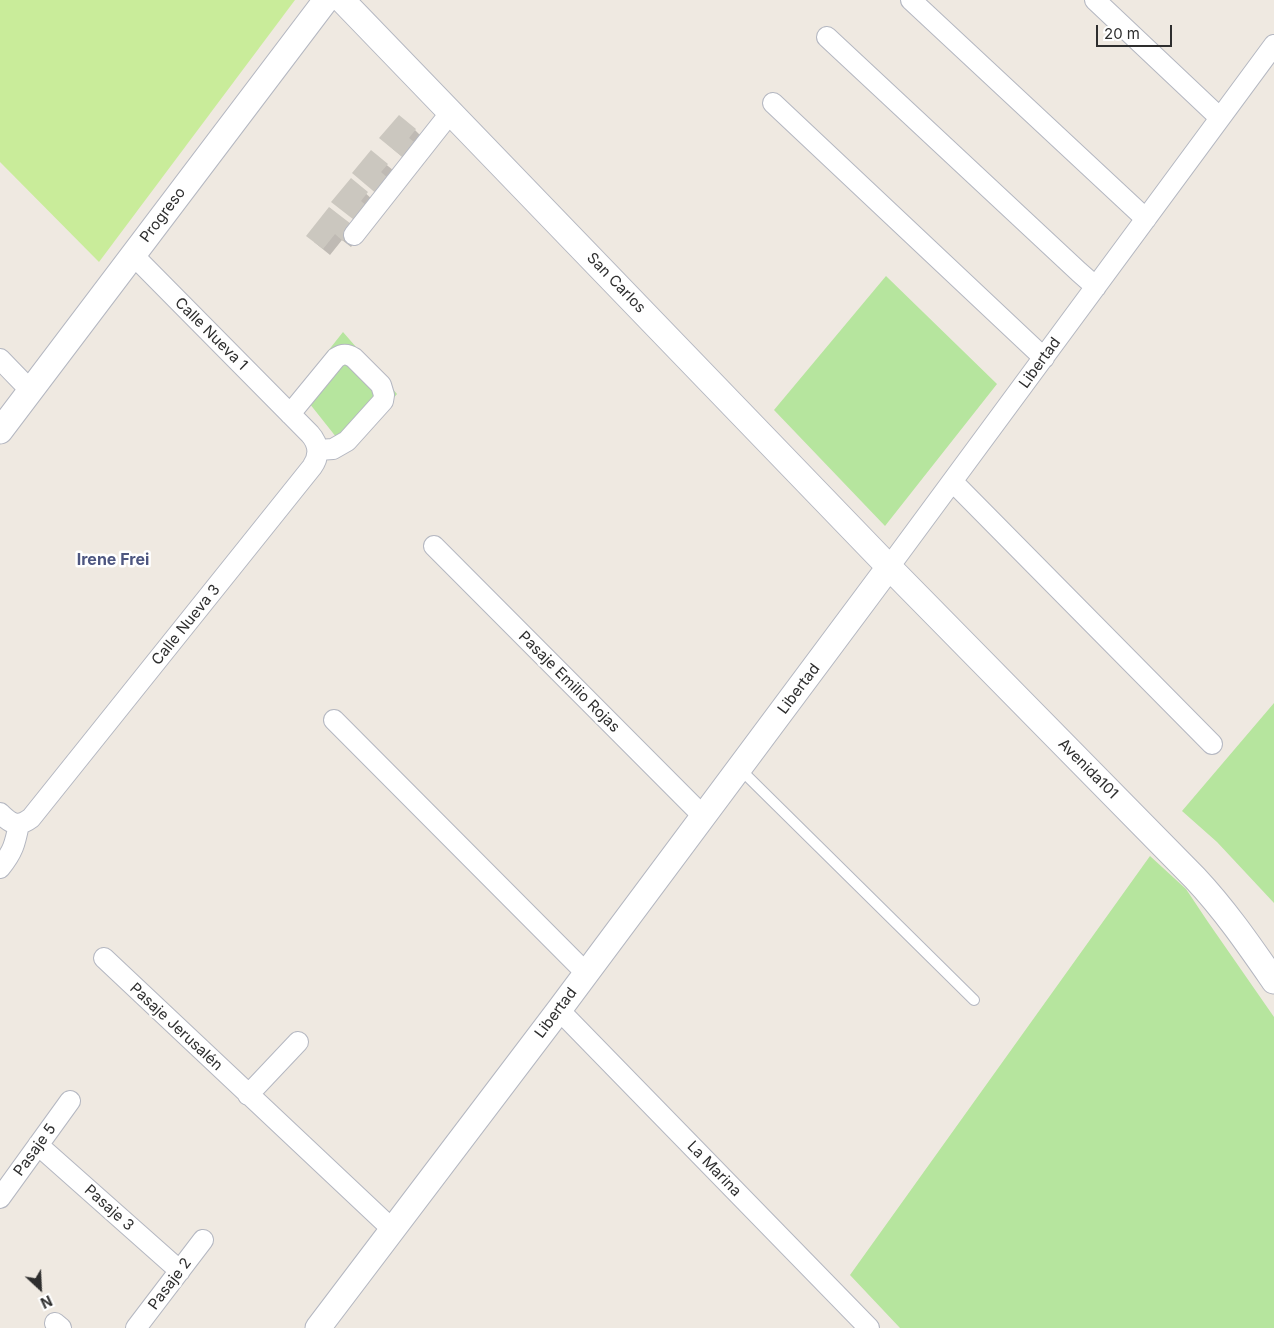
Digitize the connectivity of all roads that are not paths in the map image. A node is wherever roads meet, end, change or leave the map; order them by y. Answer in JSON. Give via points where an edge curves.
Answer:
{"nodes":[{"id":1,"x":326,"y":0,"type":"edge"},
{"id":2,"x":342,"y":0,"type":"edge"},
{"id":3,"x":911,"y":0,"type":"edge"},
{"id":4,"x":1105,"y":3,"type":"edge"},
{"id":5,"x":827,"y":38,"type":"dead end"},
{"id":6,"x":1274,"y":45,"type":"edge"},
{"id":7,"x":773,"y":103,"type":"dead end"},
{"id":8,"x":451,"y":112,"type":"junction"},
{"id":9,"x":1220,"y":118,"type":"junction"},
{"id":10,"x":1146,"y":219,"type":"junction"},
{"id":11,"x":354,"y":235,"type":"dead end"},
{"id":12,"x":133,"y":255,"type":"junction"},
{"id":13,"x":1096,"y":287,"type":"junction"},
{"id":14,"x":1044,"y":358,"type":"junction"},
{"id":15,"x":0,"y":359,"type":"edge"},
{"id":16,"x":30,"y":390,"type":"junction"},
{"id":17,"x":290,"y":414,"type":"junction"},
{"id":18,"x":0,"y":431,"type":"edge"},
{"id":19,"x":318,"y":450,"type":"junction"},
{"id":20,"x":953,"y":482,"type":"junction"},
{"id":21,"x":434,"y":546,"type":"dead end"},
{"id":22,"x":889,"y":567,"type":"junction"},
{"id":23,"x":334,"y":720,"type":"dead end"},
{"id":24,"x":1212,"y":744,"type":"dead end"},
{"id":25,"x":740,"y":769,"type":"junction"},
{"id":26,"x":0,"y":813,"type":"edge"},
{"id":27,"x":704,"y":817,"type":"junction"},
{"id":28,"x":19,"y":824,"type":"junction"},
{"id":29,"x":0,"y":868,"type":"edge"},
{"id":30,"x":104,"y":958,"type":"dead end"},
{"id":31,"x":586,"y":973,"type":"junction"},
{"id":32,"x":1274,"y":981,"type":"edge"},
{"id":33,"x":974,"y":1000,"type":"dead end"},
{"id":34,"x":559,"y":1010,"type":"junction"},
{"id":35,"x":298,"y":1042,"type":"dead end"},
{"id":36,"x":248,"y":1095,"type":"junction"},
{"id":37,"x":70,"y":1102,"type":"dead end"},
{"id":38,"x":38,"y":1145,"type":"junction"},
{"id":39,"x":0,"y":1198,"type":"edge"},
{"id":40,"x":393,"y":1230,"type":"junction"},
{"id":41,"x":203,"y":1240,"type":"dead end"},
{"id":42,"x":180,"y":1271,"type":"junction"},
{"id":43,"x":136,"y":1328,"type":"edge"},
{"id":44,"x":318,"y":1328,"type":"edge"},
{"id":45,"x":869,"y":1328,"type":"edge"}],
"edges":[{"from":1,"to":12,"type":"street","name":"Progreso"},
{"from":2,"to":8,"type":"street","name":"San Carlos"},
{"from":3,"to":10,"type":"street"},
{"from":4,"to":9,"type":"street"},
{"from":5,"to":13,"type":"street"},
{"from":6,"to":9,"type":"street","name":"Libertad"},
{"from":7,"to":14,"type":"street"},
{"from":8,"to":11,"type":"street"},
{"from":8,"to":22,"type":"street","name":"San Carlos"},
{"from":9,"to":10,"type":"street","name":"Libertad"},
{"from":10,"to":13,"type":"street","name":"Libertad"},
{"from":12,"to":16,"type":"street","name":"Progreso"},
{"from":12,"to":17,"type":"street","name":"Calle Nueva 1"},
{"from":13,"to":14,"type":"street","name":"Libertad"},
{"from":14,"to":20,"type":"street","name":"Libertad"},
{"from":15,"to":16,"type":"street"},
{"from":16,"to":18,"type":"street","name":"Progreso"},
{"from":17,"to":19,"type":"street","name":"Calle Nueva 1","via":[[314,439]]},
{"from":17,"to":19,"type":"street","via":[[340,355],[354,358],[381,385],[384,396],[380,406],[347,441],[333,449]]},
{"from":19,"to":28,"type":"street","name":"Calle Nueva 3","via":[[312,467],[31,818]]},
{"from":20,"to":22,"type":"street","name":"Libertad"},
{"from":20,"to":24,"type":"street"},
{"from":21,"to":27,"type":"street","name":"Pasaje Emilio Rojas"},
{"from":22,"to":25,"type":"street","name":"Libertad"},
{"from":22,"to":32,"type":"street","name":"Avenida101","via":[[1195,878],[1235,924]]},
{"from":23,"to":31,"type":"street"},
{"from":25,"to":27,"type":"street","name":"Libertad"},
{"from":25,"to":33,"type":"lane"},
{"from":26,"to":28,"type":"street","via":[[12,823]]},
{"from":27,"to":31,"type":"street","name":"Libertad"},
{"from":28,"to":29,"type":"street","via":[[13,850]]},
{"from":30,"to":36,"type":"street","name":"Pasaje Jerusalén"},
{"from":31,"to":34,"type":"street","name":"Libertad"},
{"from":34,"to":40,"type":"street","name":"Libertad"},
{"from":34,"to":45,"type":"street","name":"La Marina"},
{"from":35,"to":36,"type":"street"},
{"from":36,"to":40,"type":"street","name":"Pasaje Jerusalén"},
{"from":37,"to":38,"type":"street","name":"Pasaje 5"},
{"from":38,"to":39,"type":"street","name":"Pasaje 5"},
{"from":38,"to":42,"type":"street","name":"Pasaje 3"},
{"from":40,"to":44,"type":"street","name":"Libertad"},
{"from":41,"to":42,"type":"street","name":"Pasaje 2"},
{"from":42,"to":43,"type":"street","name":"Pasaje 2"}]}
